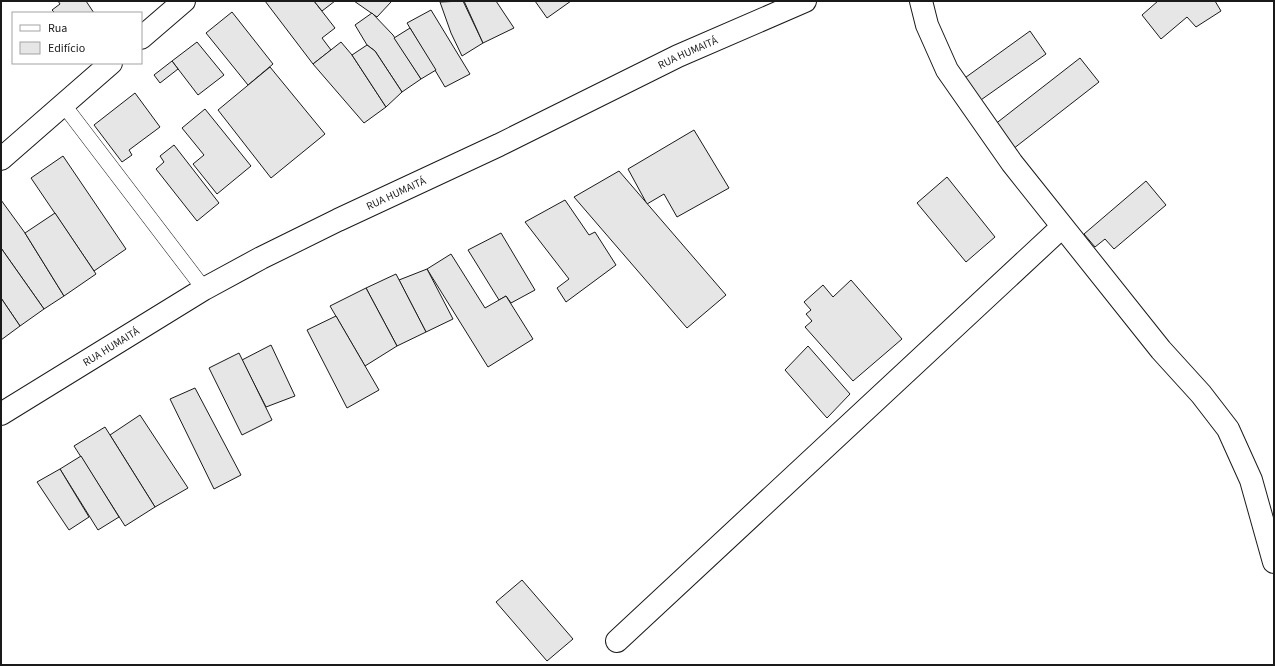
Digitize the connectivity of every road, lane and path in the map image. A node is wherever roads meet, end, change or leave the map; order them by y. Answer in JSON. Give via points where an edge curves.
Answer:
{"nodes":[{"id":1,"x":184,"y":1,"type":"edge"},
{"id":2,"x":805,"y":1,"type":"edge"},
{"id":3,"x":921,"y":1,"type":"edge"},
{"id":4,"x":142,"y":37,"type":"edge"},
{"id":5,"x":110,"y":64,"type":"edge"},
{"id":6,"x":63,"y":104,"type":"junction"},
{"id":7,"x":1,"y":159,"type":"edge"},
{"id":8,"x":1062,"y":227,"type":"junction"},
{"id":9,"x":204,"y":289,"type":"junction"},
{"id":10,"x":1,"y":414,"type":"edge"},
{"id":11,"x":1274,"y":562,"type":"edge"},
{"id":12,"x":617,"y":641,"type":"dead end"}],
"edges":[{"from":1,"to":4,"type":"street"},
{"from":2,"to":9,"type":"street","name":"RUA HUMAITÁ","via":[[678,56],[499,145],[338,220]]},
{"from":3,"to":8,"type":"street","via":[[927,25],[947,70],[1012,163]]},
{"from":5,"to":6,"type":"street"},
{"from":6,"to":7,"type":"street"},
{"from":6,"to":9,"type":"lane"},
{"from":8,"to":11,"type":"street","via":[[1161,350],[1202,394],[1228,429],[1251,480]]},
{"from":8,"to":12,"type":"street"},
{"from":9,"to":10,"type":"street","name":"RUA HUMAITÁ"}]}
